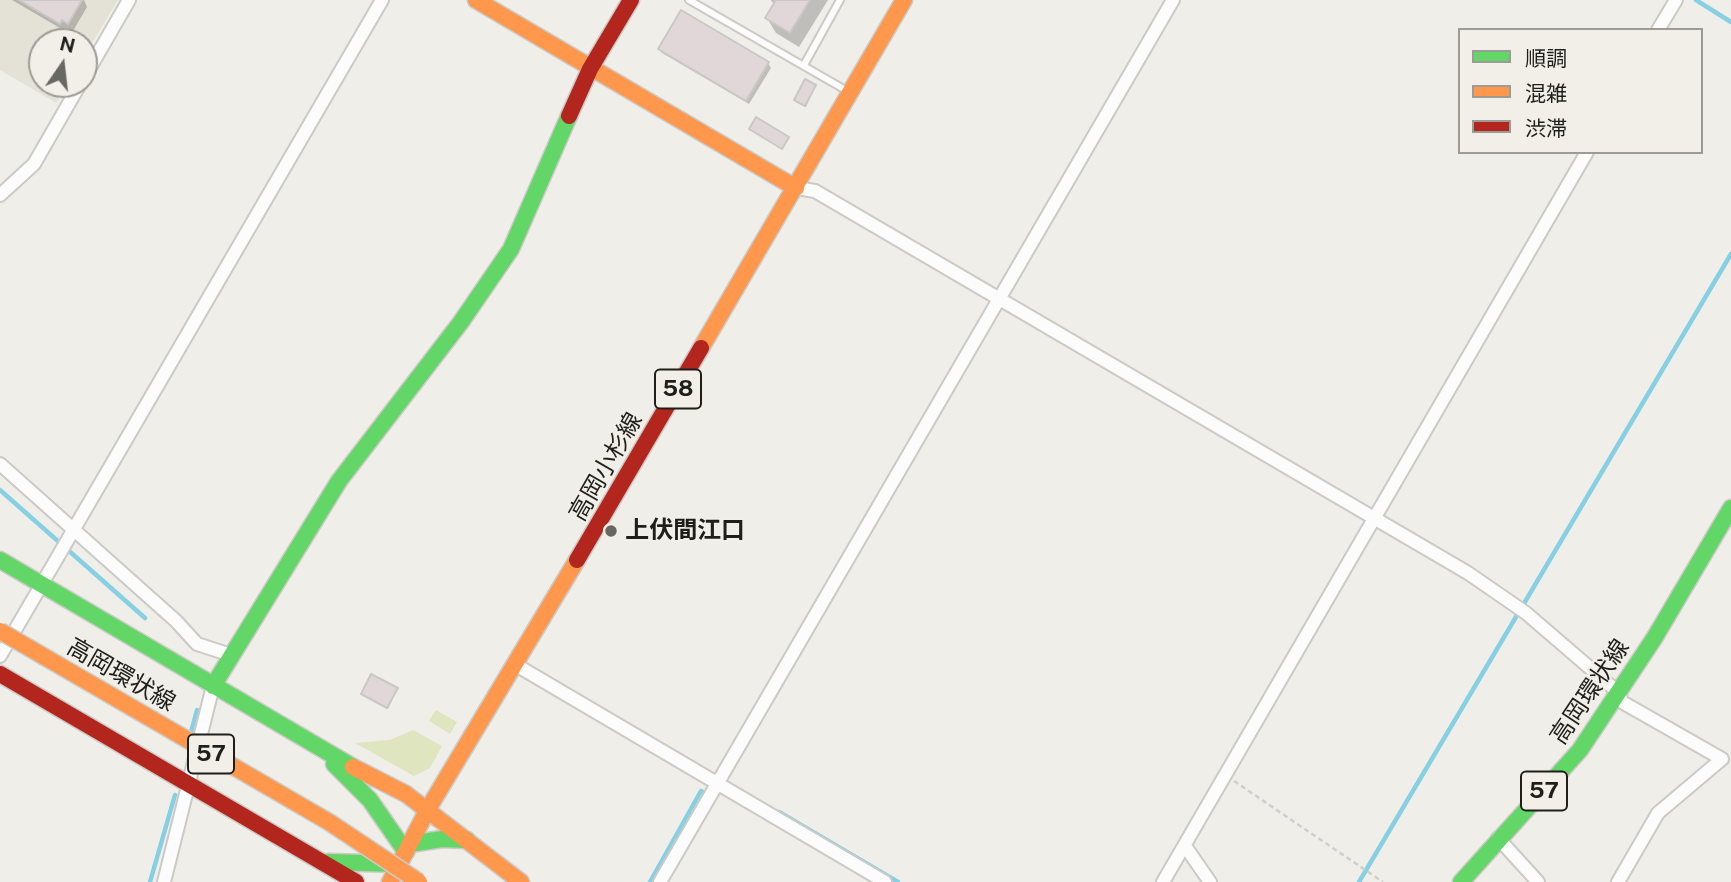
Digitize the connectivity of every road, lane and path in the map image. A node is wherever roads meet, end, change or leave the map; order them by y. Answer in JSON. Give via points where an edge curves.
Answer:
{"nodes":[{"id":1,"x":129,"y":0,"type":"edge"},
{"id":2,"x":382,"y":0,"type":"edge"},
{"id":3,"x":476,"y":0,"type":"edge"},
{"id":4,"x":631,"y":0,"type":"edge"},
{"id":5,"x":689,"y":0,"type":"edge"},
{"id":6,"x":840,"y":0,"type":"edge"},
{"id":7,"x":904,"y":0,"type":"edge"},
{"id":8,"x":1173,"y":0,"type":"edge"},
{"id":9,"x":1676,"y":0,"type":"edge"},
{"id":10,"x":1659,"y":28,"type":"edge"},
{"id":11,"x":98,"y":54,"type":"edge"},
{"id":12,"x":804,"y":65,"type":"junction"},
{"id":13,"x":590,"y":69,"type":"junction"},
{"id":14,"x":851,"y":93,"type":"junction"},
{"id":15,"x":72,"y":98,"type":"edge"},
{"id":16,"x":1586,"y":154,"type":"edge"},
{"id":17,"x":796,"y":188,"type":"junction"},
{"id":18,"x":0,"y":195,"type":"edge"},
{"id":19,"x":998,"y":299,"type":"junction"},
{"id":20,"x":0,"y":464,"type":"edge"},
{"id":21,"x":1731,"y":508,"type":"edge"},
{"id":22,"x":1374,"y":518,"type":"junction"},
{"id":23,"x":72,"y":529,"type":"junction"},
{"id":24,"x":0,"y":560,"type":"edge"},
{"id":25,"x":41,"y":584,"type":"junction"},
{"id":26,"x":0,"y":631,"type":"edge"},
{"id":27,"x":231,"y":655,"type":"junction"},
{"id":28,"x":0,"y":656,"type":"edge"},
{"id":29,"x":516,"y":665,"type":"junction"},
{"id":30,"x":0,"y":674,"type":"edge"},
{"id":31,"x":214,"y":686,"type":"junction"},
{"id":32,"x":1619,"y":693,"type":"junction"},
{"id":33,"x":318,"y":748,"type":"junction"},
{"id":34,"x":1226,"y":775,"type":"junction"},
{"id":35,"x":187,"y":784,"type":"junction"},
{"id":36,"x":718,"y":786,"type":"junction"},
{"id":37,"x":428,"y":809,"type":"junction"},
{"id":38,"x":1498,"y":838,"type":"junction"},
{"id":39,"x":467,"y":840,"type":"junction"},
{"id":40,"x":1185,"y":846,"type":"junction"},
{"id":41,"x":404,"y":854,"type":"junction"},
{"id":42,"x":316,"y":861,"type":"junction"},
{"id":43,"x":164,"y":882,"type":"edge"},
{"id":44,"x":356,"y":882,"type":"edge"},
{"id":45,"x":390,"y":882,"type":"edge"},
{"id":46,"x":421,"y":882,"type":"edge"},
{"id":47,"x":521,"y":882,"type":"edge"},
{"id":48,"x":660,"y":882,"type":"edge"},
{"id":49,"x":885,"y":882,"type":"edge"},
{"id":50,"x":1163,"y":882,"type":"edge"},
{"id":51,"x":1210,"y":882,"type":"edge"},
{"id":52,"x":1383,"y":882,"type":"edge"},
{"id":53,"x":1461,"y":882,"type":"edge"},
{"id":54,"x":1538,"y":882,"type":"edge"},
{"id":55,"x":1618,"y":882,"type":"edge"}],
"edges":[{"from":1,"to":11,"type":"street"},
{"from":2,"to":23,"type":"street"},
{"from":3,"to":13,"type":"main road"},
{"from":4,"to":13,"type":"main road"},
{"from":5,"to":12,"type":"lane"},
{"from":6,"to":12,"type":"lane"},
{"from":7,"to":14,"type":"main road","name":"高岡小杉線","number":"58"},
{"from":8,"to":19,"type":"street"},
{"from":9,"to":10,"type":"street"},
{"from":12,"to":14,"type":"lane"},
{"from":13,"to":17,"type":"main road"},
{"from":13,"to":27,"type":"main road","via":[[511,249],[339,481]]},
{"from":14,"to":17,"type":"main road","name":"高岡小杉線","number":"58"},
{"from":15,"to":18,"type":"street","via":[[34,164]]},
{"from":16,"to":22,"type":"street"},
{"from":17,"to":19,"type":"street","via":[[815,191]]},
{"from":17,"to":29,"type":"main road","name":"高岡小杉線","number":"58"},
{"from":19,"to":22,"type":"street"},
{"from":19,"to":36,"type":"street"},
{"from":20,"to":23,"type":"street"},
{"from":21,"to":32,"type":"main road","name":"高岡環状線","number":"57"},
{"from":22,"to":32,"type":"street","via":[[1526,613]]},
{"from":22,"to":34,"type":"street"},
{"from":23,"to":25,"type":"street"},
{"from":23,"to":27,"type":"street","via":[[197,644]]},
{"from":24,"to":25,"type":"main road","number":"57"},
{"from":25,"to":28,"type":"street"},
{"from":25,"to":31,"type":"main road","number":"57"},
{"from":26,"to":46,"type":"main road","name":"高岡環状線","number":"57","bridge":true,"via":[[329,822]]},
{"from":27,"to":31,"type":"main road"},
{"from":29,"to":36,"type":"street"},
{"from":29,"to":37,"type":"main road","name":"高岡小杉線","number":"58"},
{"from":30,"to":35,"type":"main road","number":"57"},
{"from":31,"to":33,"type":"main road","number":"57"},
{"from":31,"to":35,"type":"street"},
{"from":32,"to":38,"type":"main road","name":"高岡環状線","number":"57","via":[[1580,750]]},
{"from":32,"to":55,"type":"street","via":[[1622,702],[1722,759],[1658,813]]},
{"from":33,"to":37,"type":"main road","number":"57"},
{"from":33,"to":41,"type":"main road","via":[[370,800]]},
{"from":34,"to":40,"type":"street"},
{"from":34,"to":52,"type":"path"},
{"from":35,"to":42,"type":"main road","number":"57"},
{"from":35,"to":43,"type":"street"},
{"from":36,"to":48,"type":"street"},
{"from":36,"to":49,"type":"street"},
{"from":37,"to":39,"type":"main road"},
{"from":37,"to":41,"type":"main road"},
{"from":38,"to":53,"type":"main road","name":"高岡環状線","number":"57"},
{"from":38,"to":54,"type":"street"},
{"from":39,"to":41,"type":"main road","via":[[442,839]]},
{"from":39,"to":47,"type":"main road"},
{"from":40,"to":50,"type":"street"},
{"from":40,"to":51,"type":"street"},
{"from":41,"to":42,"type":"main road"},
{"from":41,"to":45,"type":"main road"},
{"from":41,"to":46,"type":"main road"},
{"from":42,"to":44,"type":"main road","number":"57"}]}
